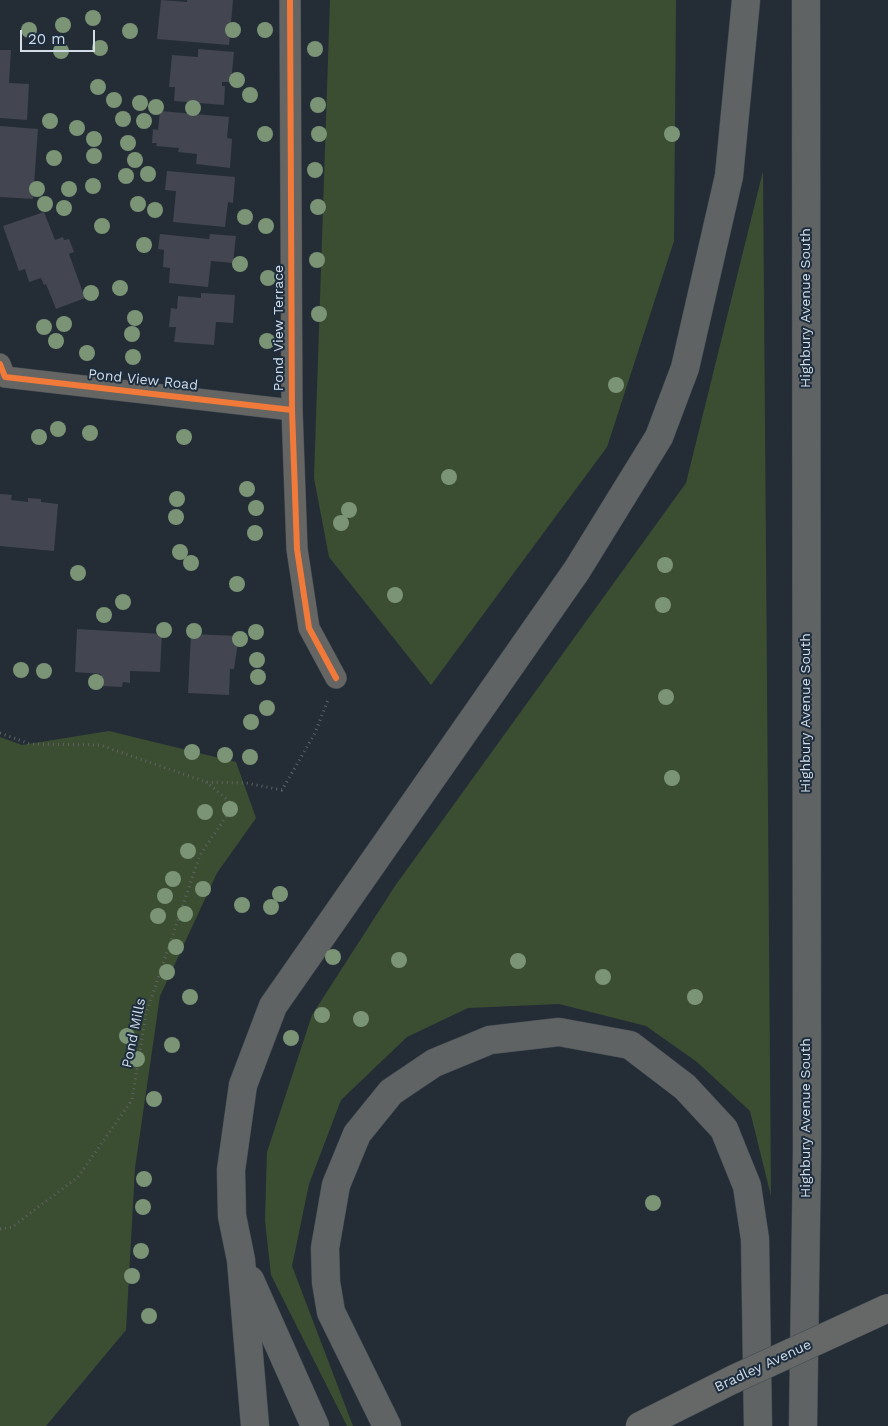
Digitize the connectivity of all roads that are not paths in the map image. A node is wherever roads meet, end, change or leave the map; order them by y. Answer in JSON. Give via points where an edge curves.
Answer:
{"nodes":[{"id":1,"x":290,"y":0,"type":"edge"},
{"id":2,"x":746,"y":0,"type":"edge"},
{"id":3,"x":806,"y":0,"type":"edge"},
{"id":4,"x":2,"y":374,"type":"edge"},
{"id":5,"x":292,"y":410,"type":"junction"},
{"id":6,"x":336,"y":678,"type":"road end"},
{"id":7,"x":241,"y":1260,"type":"junction"},
{"id":8,"x":888,"y":1308,"type":"edge"},
{"id":9,"x":255,"y":1426,"type":"edge"},
{"id":10,"x":315,"y":1426,"type":"edge"},
{"id":11,"x":388,"y":1426,"type":"edge"},
{"id":12,"x":640,"y":1426,"type":"edge"},
{"id":13,"x":758,"y":1426,"type":"edge"},
{"id":14,"x":803,"y":1426,"type":"edge"}],
"edges":[{"from":1,"to":5,"type":"street","name":"Pond View Terrace"},
{"from":2,"to":7,"type":"highway","via":[[729,176],[685,368],[659,437],[577,570],[273,1006],[243,1085],[231,1170],[232,1216]]},
{"from":3,"to":14,"type":"highway","name":"Highbury Avenue South","via":[[807,1151]]},
{"from":4,"to":5,"type":"street","name":"Pond View Road"},
{"from":5,"to":6,"type":"street","name":"Pond View Terrace","via":[[298,549],[310,628]]},
{"from":7,"to":9,"type":"highway"},
{"from":7,"to":10,"type":"highway"},
{"from":8,"to":12,"type":"main road","name":"Bradley Avenue","bridge":true},
{"from":11,"to":13,"type":"highway","via":[[332,1312],[326,1282],[325,1248],[336,1185],[357,1134],[391,1092],[434,1063],[490,1040],[559,1032],[630,1045],[685,1086],[724,1129],[747,1186],[755,1239]]}]}
